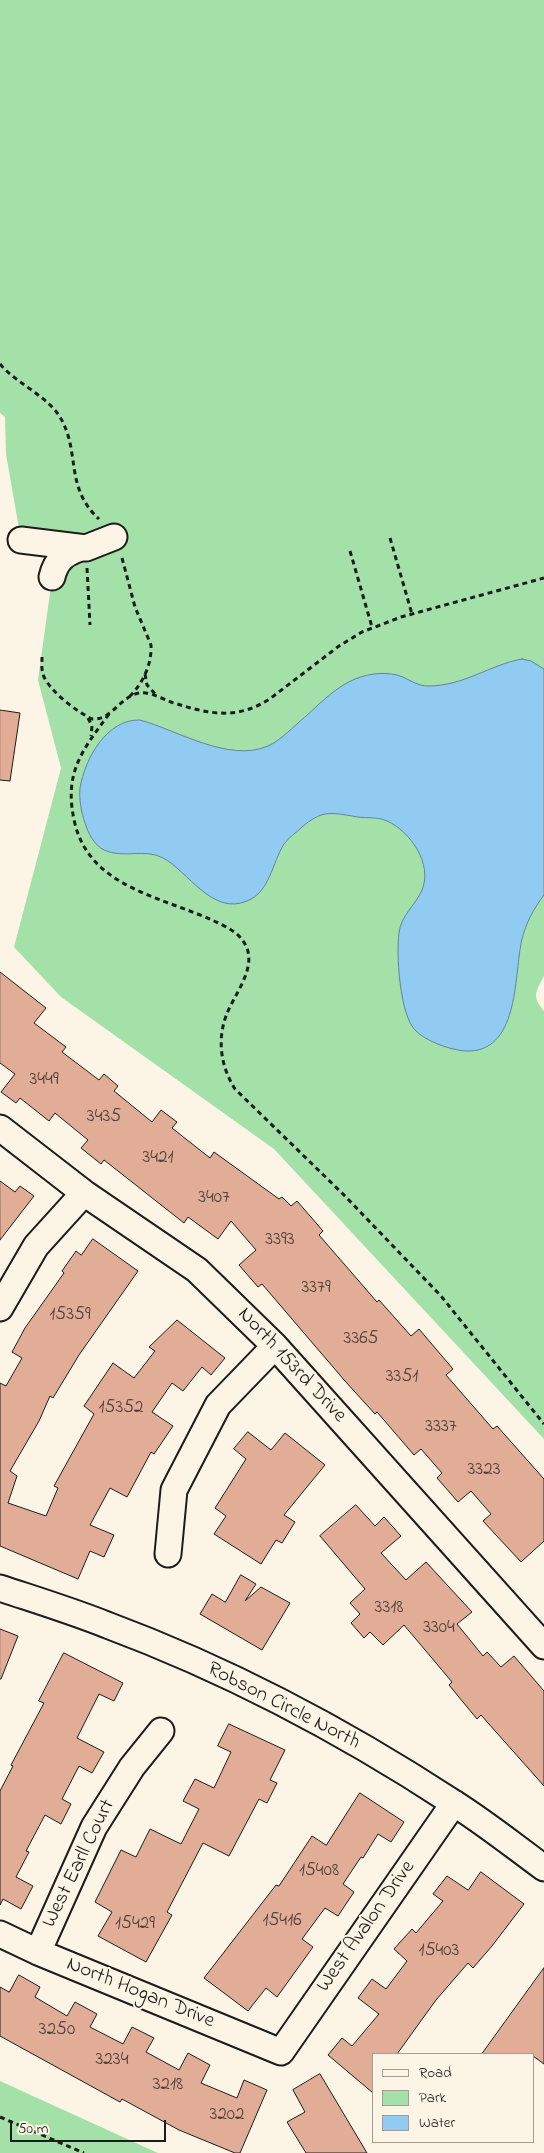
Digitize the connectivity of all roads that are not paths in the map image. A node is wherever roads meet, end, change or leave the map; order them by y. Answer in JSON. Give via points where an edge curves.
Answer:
{"nodes":[{"id":1,"x":114,"y":537,"type":"dead end"},
{"id":2,"x":21,"y":540,"type":"dead end"},
{"id":3,"x":83,"y":548,"type":"junction"},
{"id":4,"x":52,"y":577,"type":"dead end"},
{"id":5,"x":0,"y":1128,"type":"edge"},
{"id":6,"x":84,"y":1193,"type":"junction"},
{"id":7,"x":0,"y":1308,"type":"edge"},
{"id":8,"x":275,"y":1346,"type":"junction"},
{"id":9,"x":168,"y":1554,"type":"dead end"},
{"id":10,"x":0,"y":1588,"type":"edge"},
{"id":11,"x":544,"y":1646,"type":"edge"},
{"id":12,"x":161,"y":1731,"type":"dead end"},
{"id":13,"x":454,"y":1803,"type":"junction"},
{"id":14,"x":544,"y":1868,"type":"edge"},
{"id":15,"x":0,"y":1934,"type":"edge"},
{"id":16,"x":38,"y":1952,"type":"junction"},
{"id":17,"x":281,"y":2052,"type":"joint"}],
"edges":[{"from":1,"to":3,"type":"street"},
{"from":2,"to":3,"type":"street"},
{"from":3,"to":4,"type":"street","via":[[62,557]]},
{"from":5,"to":6,"type":"street","name":"North 153rd Drive"},
{"from":6,"to":7,"type":"street","via":[[36,1246]]},
{"from":6,"to":8,"type":"street","name":"North 153rd Drive","via":[[197,1270]]},
{"from":8,"to":9,"type":"street","via":[[218,1405],[174,1490]]},
{"from":8,"to":11,"type":"street","name":"North 153rd Drive"},
{"from":10,"to":13,"type":"street","name":"Robson Circle North","via":[[107,1625],[231,1679],[330,1728]]},
{"from":12,"to":16,"type":"street","name":"West Earll Court","via":[[132,1767],[94,1827]]},
{"from":13,"to":14,"type":"street","name":"Robson Circle North"},
{"from":13,"to":17,"type":"street","name":"West Avalon Drive"},
{"from":15,"to":16,"type":"street","name":"North Hogan Drive"},
{"from":16,"to":17,"type":"street","name":"North Hogan Drive"}]}
